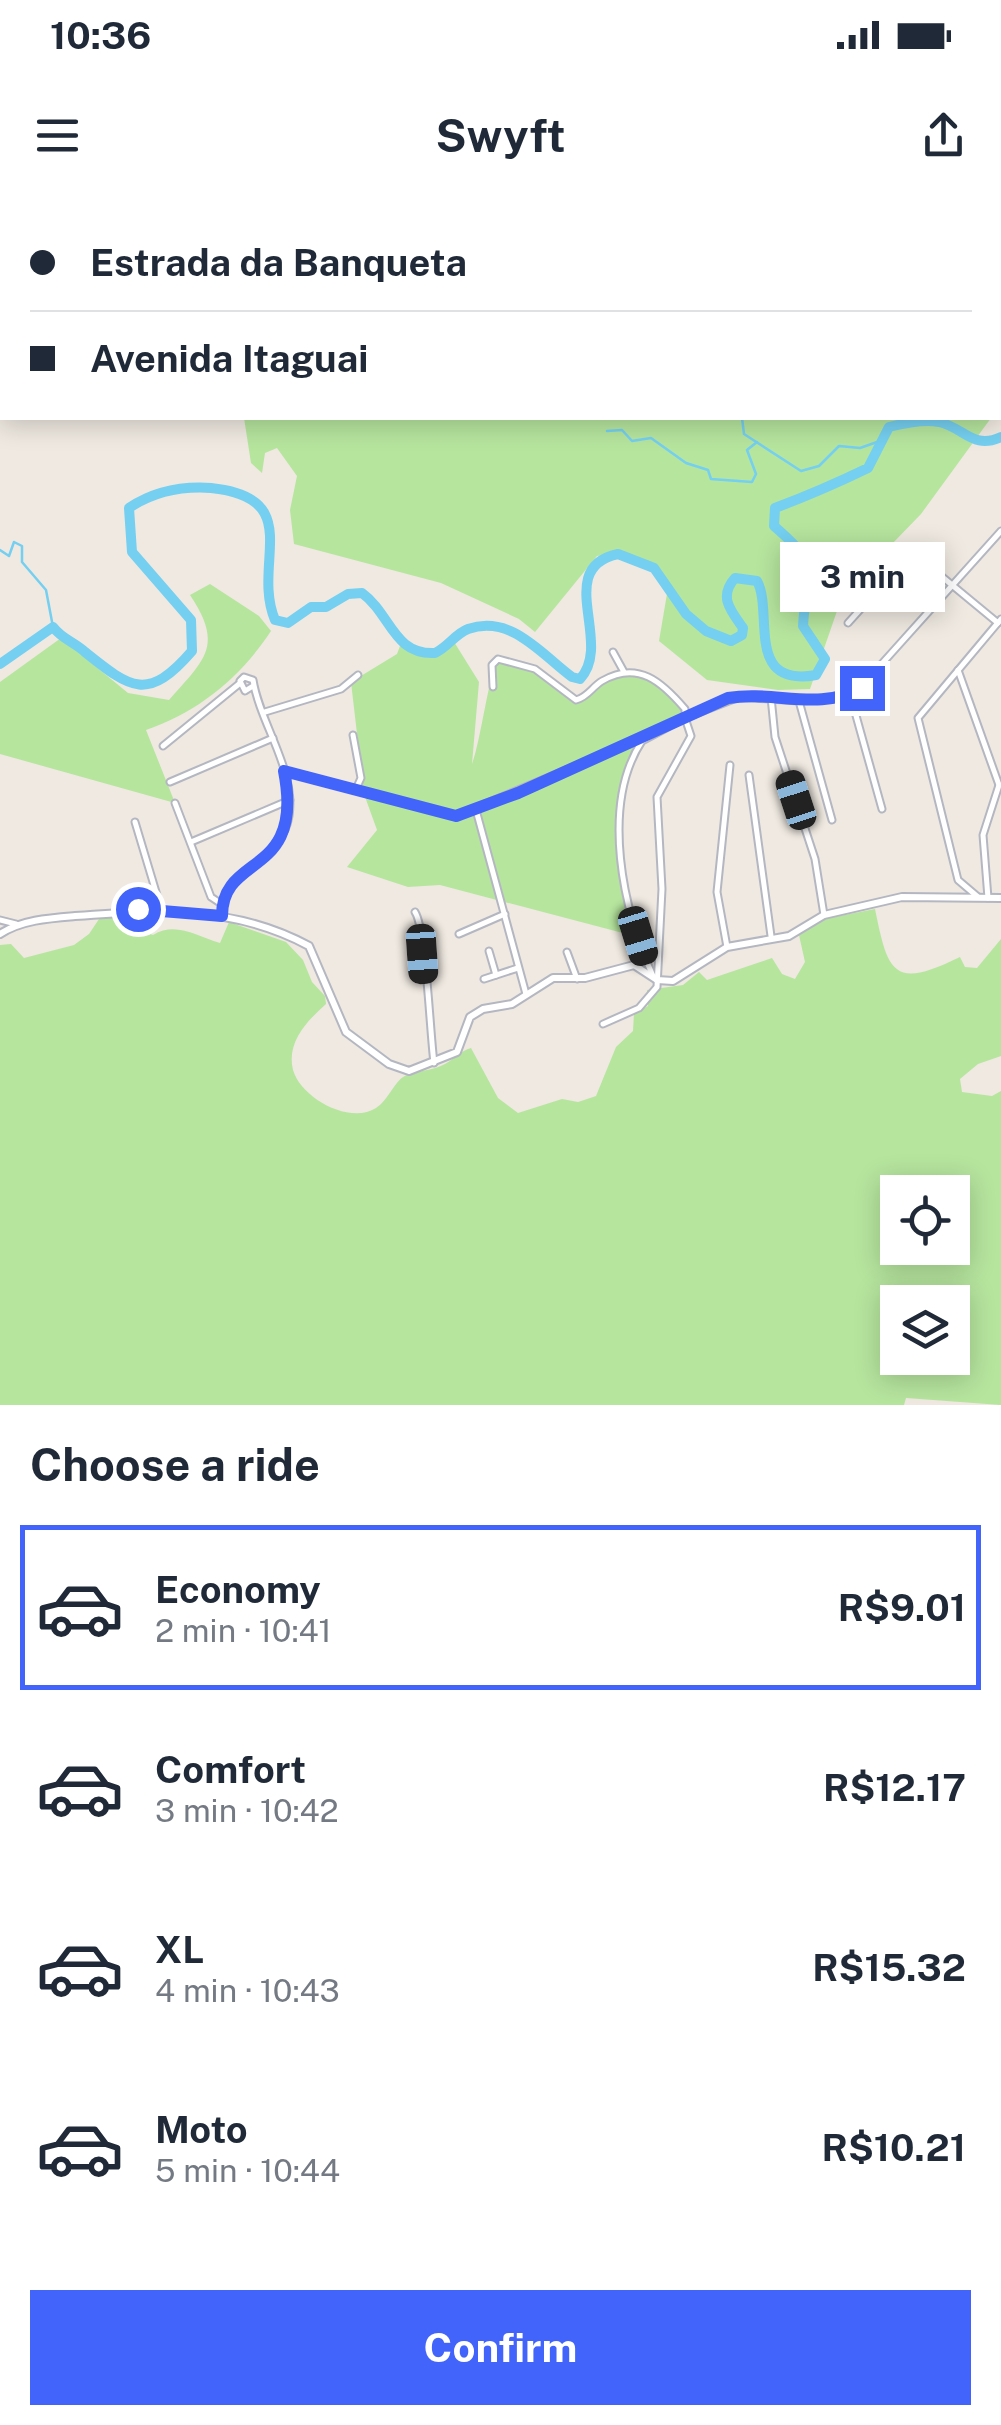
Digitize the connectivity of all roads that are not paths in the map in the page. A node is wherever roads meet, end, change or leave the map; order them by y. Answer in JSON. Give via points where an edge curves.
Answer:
{"nodes":[{"id":1,"x":1001,"y":531,"type":"edge"},
{"id":2,"x":954,"y":586,"type":"junction"},
{"id":3,"x":999,"y":621,"type":"edge"},
{"id":4,"x":848,"y":624,"type":"dead end"},
{"id":5,"x":613,"y":652,"type":"dead end"},
{"id":6,"x":957,"y":670,"type":"junction"},
{"id":7,"x":624,"y":672,"type":"junction"},
{"id":8,"x":358,"y":675,"type":"dead end"},
{"id":9,"x":239,"y":684,"type":"junction"},
{"id":10,"x":253,"y":686,"type":"junction"},
{"id":11,"x":493,"y":687,"type":"dead end"},
{"id":12,"x":850,"y":694,"type":"junction"},
{"id":13,"x":772,"y":698,"type":"junction"},
{"id":14,"x":799,"y":701,"type":"junction"},
{"id":15,"x":265,"y":712,"type":"junction"},
{"id":16,"x":685,"y":718,"type":"junction"},
{"id":17,"x":353,"y":735,"type":"dead end"},
{"id":18,"x":649,"y":735,"type":"junction"},
{"id":19,"x":273,"y":738,"type":"junction"},
{"id":20,"x":163,"y":746,"type":"dead end"},
{"id":21,"x":730,"y":765,"type":"dead end"},
{"id":22,"x":284,"y":771,"type":"junction"},
{"id":23,"x":749,"y":775,"type":"dead end"},
{"id":24,"x":170,"y":782,"type":"dead end"},
{"id":25,"x":1000,"y":784,"type":"edge"},
{"id":26,"x":356,"y":789,"type":"junction"},
{"id":27,"x":290,"y":800,"type":"junction"},
{"id":28,"x":175,"y":804,"type":"dead end"},
{"id":29,"x":882,"y":809,"type":"dead end"},
{"id":30,"x":476,"y":810,"type":"junction"},
{"id":31,"x":832,"y":820,"type":"dead end"},
{"id":32,"x":135,"y":822,"type":"dead end"},
{"id":33,"x":191,"y":842,"type":"junction"},
{"id":34,"x":984,"y":898,"type":"junction"},
{"id":35,"x":1001,"y":898,"type":"edge"},
{"id":36,"x":223,"y":905,"type":"junction"},
{"id":37,"x":162,"y":912,"type":"junction"},
{"id":38,"x":414,"y":912,"type":"dead end"},
{"id":39,"x":505,"y":914,"type":"junction"},
{"id":40,"x":824,"y":914,"type":"junction"},
{"id":41,"x":222,"y":916,"type":"junction"},
{"id":42,"x":0,"y":920,"type":"edge"},
{"id":43,"x":24,"y":924,"type":"junction"},
{"id":44,"x":0,"y":934,"type":"edge"},
{"id":45,"x":459,"y":934,"type":"dead end"},
{"id":46,"x":771,"y":936,"type":"junction"},
{"id":47,"x":727,"y":948,"type":"junction"},
{"id":48,"x":489,"y":951,"type":"dead end"},
{"id":49,"x":567,"y":952,"type":"dead end"},
{"id":50,"x":518,"y":968,"type":"junction"},
{"id":51,"x":496,"y":975,"type":"junction"},
{"id":52,"x":655,"y":978,"type":"junction"},
{"id":53,"x":484,"y":979,"type":"dead end"},
{"id":54,"x":577,"y":979,"type":"junction"},
{"id":55,"x":526,"y":994,"type":"junction"},
{"id":56,"x":603,"y":1024,"type":"dead end"},
{"id":57,"x":434,"y":1063,"type":"junction"}],
"edges":[{"from":1,"to":2,"type":"street"},
{"from":2,"to":3,"type":"street"},
{"from":2,"to":4,"type":"street","via":[[912,552]]},
{"from":2,"to":12,"type":"street"},
{"from":3,"to":6,"type":"street"},
{"from":5,"to":7,"type":"street"},
{"from":6,"to":25,"type":"street"},
{"from":6,"to":34,"type":"street","via":[[918,718],[958,880]]},
{"from":7,"to":11,"type":"street","via":[[576,700],[536,670],[498,660]]},
{"from":7,"to":16,"type":"street","via":[[662,682]]},
{"from":8,"to":15,"type":"street","via":[[341,689]]},
{"from":9,"to":10,"type":"street","via":[[245,691]]},
{"from":9,"to":10,"type":"street","via":[[248,676]]},
{"from":9,"to":20,"type":"street"},
{"from":10,"to":15,"type":"street"},
{"from":12,"to":14,"type":"street"},
{"from":12,"to":29,"type":"street"},
{"from":13,"to":14,"type":"street"},
{"from":13,"to":16,"type":"street","via":[[728,698]]},
{"from":13,"to":40,"type":"street","via":[[776,737]]},
{"from":14,"to":31,"type":"street"},
{"from":15,"to":19,"type":"street"},
{"from":16,"to":18,"type":"street"},
{"from":16,"to":52,"type":"street","via":[[691,736],[657,796],[662,889]]},
{"from":17,"to":26,"type":"street","via":[[361,778]]},
{"from":18,"to":30,"type":"street"},
{"from":18,"to":52,"type":"street","via":[[636,750],[621,824],[625,884]]},
{"from":19,"to":22,"type":"street"},
{"from":19,"to":24,"type":"street"},
{"from":21,"to":47,"type":"street","via":[[717,892]]},
{"from":22,"to":26,"type":"street"},
{"from":22,"to":27,"type":"street"},
{"from":23,"to":46,"type":"street"},
{"from":25,"to":34,"type":"street","via":[[985,824]]},
{"from":26,"to":30,"type":"street","via":[[426,811],[456,816]]},
{"from":27,"to":33,"type":"street"},
{"from":27,"to":36,"type":"street","via":[[276,846],[231,886]]},
{"from":28,"to":33,"type":"street"},
{"from":30,"to":39,"type":"street"},
{"from":32,"to":37,"type":"street"},
{"from":33,"to":36,"type":"street","via":[[211,897]]},
{"from":34,"to":35,"type":"street"},
{"from":34,"to":40,"type":"street","via":[[902,897]]},
{"from":36,"to":41,"type":"street"},
{"from":37,"to":41,"type":"street"},
{"from":37,"to":43,"type":"street","via":[[130,909]]},
{"from":38,"to":57,"type":"street","via":[[424,932]]},
{"from":39,"to":45,"type":"street"},
{"from":39,"to":50,"type":"street"},
{"from":40,"to":46,"type":"street","via":[[788,936]]},
{"from":41,"to":57,"type":"street","via":[[309,946],[346,1032],[390,1064],[410,1071]]},
{"from":42,"to":43,"type":"street"},
{"from":43,"to":44,"type":"street"},
{"from":46,"to":47,"type":"street"},
{"from":47,"to":52,"type":"street","via":[[681,979]]},
{"from":48,"to":51,"type":"street"},
{"from":49,"to":54,"type":"street"},
{"from":50,"to":51,"type":"street"},
{"from":50,"to":55,"type":"street"},
{"from":51,"to":53,"type":"street"},
{"from":52,"to":54,"type":"street","via":[[628,965]]},
{"from":52,"to":56,"type":"street","via":[[651,998]]},
{"from":54,"to":55,"type":"street","via":[[553,978]]},
{"from":55,"to":57,"type":"street","via":[[470,1017],[457,1052]]}]}
